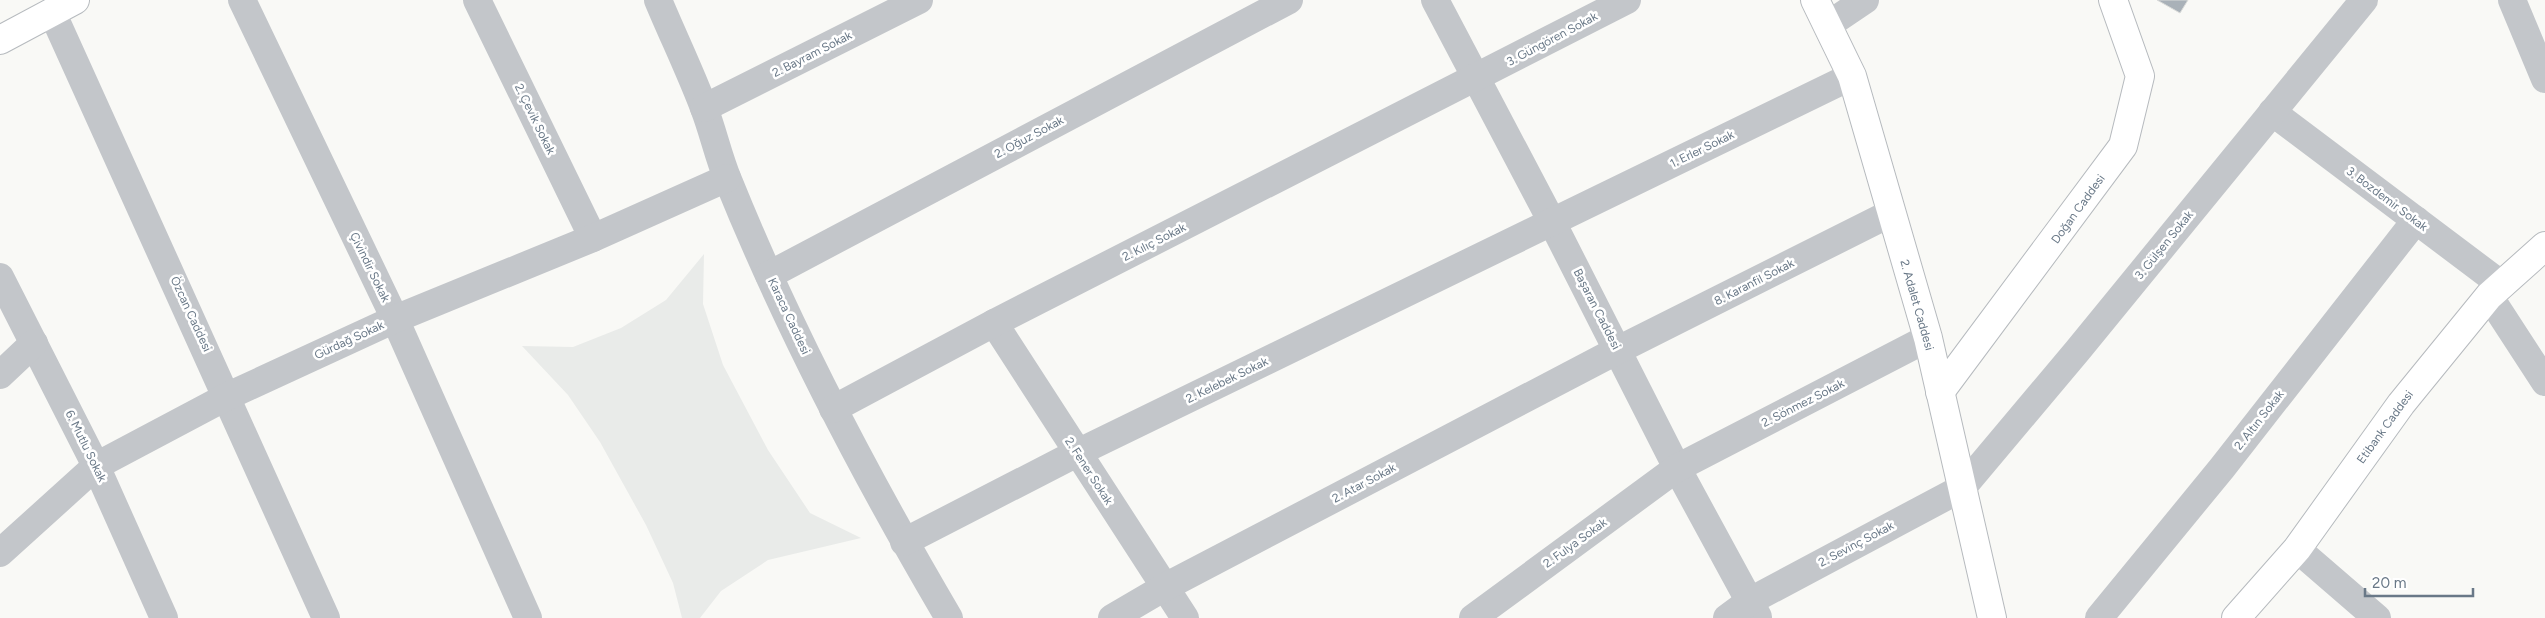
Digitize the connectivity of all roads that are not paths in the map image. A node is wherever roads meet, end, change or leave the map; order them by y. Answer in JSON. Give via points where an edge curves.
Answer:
{"nodes":[{"id":1,"x":242,"y":0,"type":"edge"},
{"id":2,"x":477,"y":0,"type":"edge"},
{"id":3,"x":658,"y":0,"type":"edge"},
{"id":4,"x":919,"y":0,"type":"edge"},
{"id":5,"x":1288,"y":0,"type":"edge"},
{"id":6,"x":1435,"y":0,"type":"edge"},
{"id":7,"x":1627,"y":0,"type":"edge"},
{"id":8,"x":1815,"y":0,"type":"edge"},
{"id":9,"x":1865,"y":0,"type":"edge"},
{"id":10,"x":2113,"y":0,"type":"edge"},
{"id":11,"x":2364,"y":0,"type":"edge"},
{"id":12,"x":2512,"y":0,"type":"edge"},
{"id":13,"x":64,"y":6,"type":"edge"},
{"id":14,"x":1828,"y":25,"type":"junction"},
{"id":15,"x":0,"y":40,"type":"edge"},
{"id":16,"x":1852,"y":76,"type":"junction"},
{"id":17,"x":1477,"y":79,"type":"junction"},
{"id":18,"x":2545,"y":79,"type":"edge"},
{"id":19,"x":704,"y":108,"type":"junction"},
{"id":20,"x":2272,"y":112,"type":"junction"},
{"id":21,"x":727,"y":178,"type":"junction"},
{"id":22,"x":1891,"y":214,"type":"junction"},
{"id":23,"x":2416,"y":220,"type":"junction"},
{"id":24,"x":1552,"y":222,"type":"junction"},
{"id":25,"x":593,"y":238,"type":"junction"},
{"id":26,"x":2545,"y":246,"type":"edge"},
{"id":27,"x":769,"y":275,"type":"junction"},
{"id":28,"x":0,"y":277,"type":"edge"},
{"id":29,"x":2496,"y":290,"type":"junction"},
{"id":30,"x":395,"y":319,"type":"junction"},
{"id":31,"x":994,"y":323,"type":"junction"},
{"id":32,"x":1928,"y":338,"type":"junction"},
{"id":33,"x":34,"y":343,"type":"junction"},
{"id":34,"x":1618,"y":350,"type":"junction"},
{"id":35,"x":0,"y":375,"type":"edge"},
{"id":36,"x":2545,"y":382,"type":"edge"},
{"id":37,"x":1940,"y":392,"type":"junction"},
{"id":38,"x":228,"y":396,"type":"junction"},
{"id":39,"x":833,"y":409,"type":"junction"},
{"id":40,"x":1077,"y":453,"type":"junction"},
{"id":41,"x":96,"y":466,"type":"junction"},
{"id":42,"x":1677,"y":468,"type":"junction"},
{"id":43,"x":1962,"y":488,"type":"junction"},
{"id":44,"x":904,"y":542,"type":"junction"},
{"id":45,"x":2297,"y":549,"type":"junction"},
{"id":46,"x":0,"y":553,"type":"edge"},
{"id":47,"x":1165,"y":587,"type":"junction"},
{"id":48,"x":1754,"y":609,"type":"edge"},
{"id":49,"x":154,"y":613,"type":"edge"},
{"id":50,"x":326,"y":618,"type":"edge"},
{"id":51,"x":528,"y":618,"type":"edge"},
{"id":52,"x":949,"y":618,"type":"edge"},
{"id":53,"x":1112,"y":618,"type":"edge"},
{"id":54,"x":1185,"y":618,"type":"edge"},
{"id":55,"x":1472,"y":618,"type":"edge"},
{"id":56,"x":1727,"y":618,"type":"edge"},
{"id":57,"x":1992,"y":618,"type":"edge"},
{"id":58,"x":2099,"y":618,"type":"edge"},
{"id":59,"x":2236,"y":618,"type":"edge"},
{"id":60,"x":2377,"y":618,"type":"edge"}],
"edges":[{"from":1,"to":30,"type":"street","name":"Çivindir Sokak"},
{"from":2,"to":25,"type":"street","name":"2. Çevik Sokak"},
{"from":3,"to":19,"type":"street","name":"Karaca Caddesi"},
{"from":4,"to":19,"type":"street","name":"2. Bayram Sokak"},
{"from":5,"to":27,"type":"street","name":"2. Oğuz Sokak"},
{"from":6,"to":17,"type":"street","name":"Başaran Caddesi"},
{"from":7,"to":17,"type":"street","name":"3. Güngören Sokak"},
{"from":8,"to":14,"type":"main road","name":"2. Adalet Caddesi"},
{"from":9,"to":14,"type":"street"},
{"from":10,"to":37,"type":"main road","name":"Doğan Caddesi","via":[[2140,76],[2124,146]]},
{"from":11,"to":20,"type":"street","name":"3. Gülşen Sokak"},
{"from":12,"to":18,"type":"street"},
{"from":13,"to":15,"type":"main road"},
{"from":13,"to":38,"type":"street","name":"Özcan Caddesi"},
{"from":14,"to":16,"type":"main road","name":"2. Adalet Caddesi"},
{"from":16,"to":22,"type":"main road","name":"2. Adalet Caddesi"},
{"from":16,"to":24,"type":"street","name":"1. Erler Sokak"},
{"from":17,"to":24,"type":"street","name":"Başaran Caddesi"},
{"from":17,"to":31,"type":"street","name":"2. Kılıç Sokak"},
{"from":19,"to":21,"type":"street","name":"Karaca Caddesi"},
{"from":20,"to":23,"type":"street","name":"3. Bozdemir Sokak"},
{"from":20,"to":43,"type":"street","name":"3. Gülşen Sokak"},
{"from":21,"to":25,"type":"street","name":"Gürdağ Sokak"},
{"from":21,"to":27,"type":"street","name":"Karaca Caddesi"},
{"from":22,"to":32,"type":"main road","name":"2. Adalet Caddesi"},
{"from":22,"to":34,"type":"street","name":"8. Karanfil Sokak"},
{"from":23,"to":29,"type":"street","name":"3. Bozdemir Sokak"},
{"from":23,"to":58,"type":"street","name":"2. Altın Sokak","via":[[2222,468]]},
{"from":24,"to":34,"type":"street","name":"Başaran Caddesi"},
{"from":24,"to":40,"type":"street","name":"2. Kelebek Sokak"},
{"from":25,"to":30,"type":"street","name":"Gürdağ Sokak"},
{"from":26,"to":29,"type":"main road","name":"Etibank Caddesi"},
{"from":27,"to":39,"type":"street","name":"Karaca Caddesi"},
{"from":28,"to":33,"type":"street","name":"6. Mutlu Sokak"},
{"from":29,"to":36,"type":"street","name":"3. Bozdemir Sokak"},
{"from":29,"to":45,"type":"main road","name":"Etibank Caddesi","via":[[2401,404]]},
{"from":30,"to":38,"type":"street","name":"Gürdağ Sokak"},
{"from":30,"to":51,"type":"street","name":"Çivindir Sokak"},
{"from":31,"to":39,"type":"street","name":"2. Kılıç Sokak"},
{"from":31,"to":40,"type":"street","name":"2. Fener Sokak"},
{"from":32,"to":37,"type":"main road","name":"2. Adalet Caddesi"},
{"from":32,"to":42,"type":"street","name":"2. Sönmez Sokak"},
{"from":33,"to":35,"type":"street"},
{"from":33,"to":41,"type":"street","name":"6. Mutlu Sokak"},
{"from":34,"to":42,"type":"street","name":"Başaran Caddesi"},
{"from":34,"to":47,"type":"street","name":"2. Atar Sokak"},
{"from":37,"to":43,"type":"main road","name":"2. Adalet Caddesi"},
{"from":38,"to":41,"type":"street","name":"Gürdağ Sokak"},
{"from":38,"to":50,"type":"street","name":"Özcan Caddesi"},
{"from":39,"to":44,"type":"street","name":"Karaca Caddesi"},
{"from":40,"to":44,"type":"street","name":"2. Kelebek Sokak"},
{"from":40,"to":47,"type":"street","name":"2. Fener Sokak"},
{"from":41,"to":46,"type":"street","name":"Gürdağ Sokak"},
{"from":41,"to":49,"type":"street","name":"6. Mutlu Sokak"},
{"from":42,"to":48,"type":"street","name":"Başaran Caddesi"},
{"from":42,"to":55,"type":"street","name":"2. Fulya Sokak"},
{"from":43,"to":48,"type":"street","name":"2. Sevinç Sokak"},
{"from":43,"to":57,"type":"main road","name":"2. Adalet Caddesi"},
{"from":44,"to":52,"type":"street","name":"Karaca Caddesi"},
{"from":45,"to":59,"type":"main road","name":"Etibank Caddesi"},
{"from":45,"to":60,"type":"street"},
{"from":47,"to":53,"type":"street","name":"2. Atar Sokak"},
{"from":47,"to":54,"type":"street","name":"2. Fener Sokak"},
{"from":48,"to":56,"type":"street","name":"2. Sevinç Sokak"}]}
